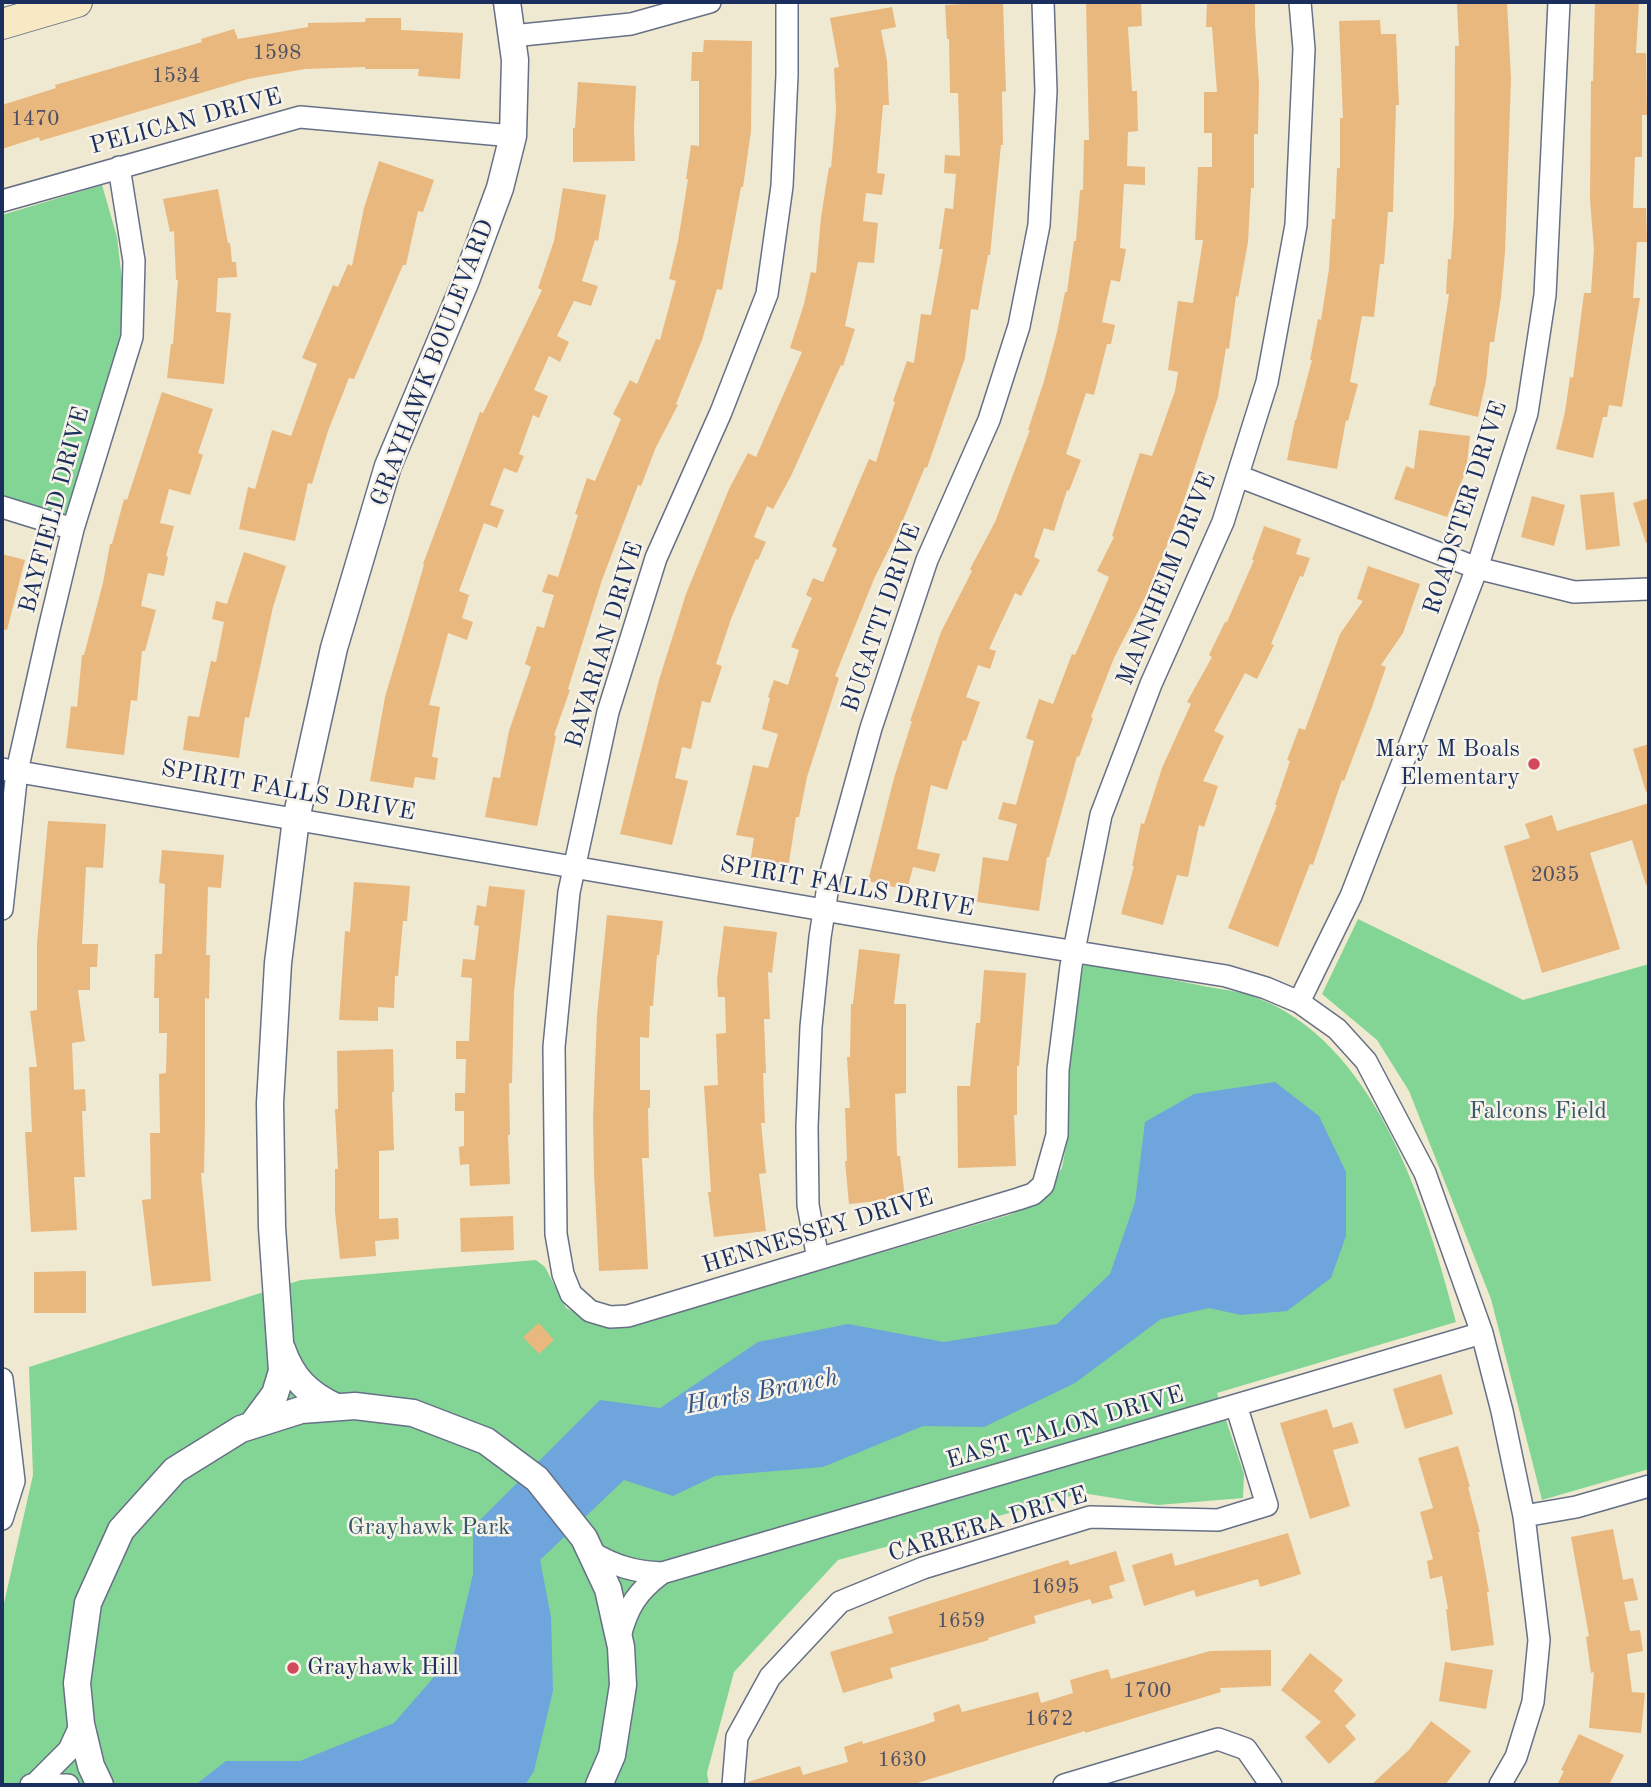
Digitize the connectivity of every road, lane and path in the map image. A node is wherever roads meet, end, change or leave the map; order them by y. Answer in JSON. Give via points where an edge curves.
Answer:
{"nodes":[{"id":1,"x":77,"y":2,"type":"edge"},
{"id":2,"x":507,"y":2,"type":"edge"},
{"id":3,"x":710,"y":2,"type":"edge"},
{"id":4,"x":787,"y":2,"type":"edge"},
{"id":5,"x":1043,"y":2,"type":"edge"},
{"id":6,"x":1300,"y":2,"type":"edge"},
{"id":7,"x":1559,"y":2,"type":"edge"},
{"id":8,"x":2,"y":24,"type":"edge"},
{"id":9,"x":512,"y":36,"type":"junction"},
{"id":10,"x":513,"y":136,"type":"junction"},
{"id":11,"x":119,"y":167,"type":"junction"},
{"id":12,"x":2,"y":201,"type":"edge"},
{"id":13,"x":1238,"y":476,"type":"junction"},
{"id":14,"x":2,"y":508,"type":"edge"},
{"id":15,"x":73,"y":528,"type":"junction"},
{"id":16,"x":1477,"y":568,"type":"junction"},
{"id":17,"x":1649,"y":589,"type":"edge"},
{"id":18,"x":10,"y":770,"type":"edge"},
{"id":19,"x":296,"y":819,"type":"junction"},
{"id":20,"x":574,"y":867,"type":"junction"},
{"id":21,"x":2,"y":909,"type":"edge"},
{"id":22,"x":824,"y":910,"type":"junction"},
{"id":23,"x":1074,"y":951,"type":"junction"},
{"id":24,"x":1299,"y":1002,"type":"junction"},
{"id":25,"x":1049,"y":1172,"type":"joint"},
{"id":26,"x":818,"y":1259,"type":"junction"},
{"id":27,"x":590,"y":1311,"type":"joint"},
{"id":28,"x":1482,"y":1333,"type":"junction"},
{"id":29,"x":282,"y":1347,"type":"junction"},
{"id":30,"x":2,"y":1380,"type":"edge"},
{"id":31,"x":1236,"y":1405,"type":"junction"},
{"id":32,"x":336,"y":1408,"type":"junction"},
{"id":33,"x":252,"y":1425,"type":"junction"},
{"id":34,"x":1649,"y":1486,"type":"edge"},
{"id":35,"x":1524,"y":1516,"type":"junction"},
{"id":36,"x":2,"y":1519,"type":"edge"},
{"id":37,"x":587,"y":1545,"type":"junction"},
{"id":38,"x":662,"y":1573,"type":"junction"},
{"id":39,"x":620,"y":1636,"type":"junction"},
{"id":40,"x":81,"y":1724,"type":"junction"},
{"id":41,"x":33,"y":1784,"type":"edge"},
{"id":42,"x":68,"y":1785,"type":"edge"},
{"id":43,"x":100,"y":1785,"type":"edge"},
{"id":44,"x":599,"y":1785,"type":"edge"},
{"id":45,"x":733,"y":1785,"type":"edge"},
{"id":46,"x":1064,"y":1785,"type":"edge"},
{"id":47,"x":1271,"y":1785,"type":"edge"},
{"id":48,"x":1500,"y":1785,"type":"edge"}],
"edges":[{"from":1,"to":8,"type":"main road"},
{"from":2,"to":9,"type":"street","name":"GRAYHAWK BOULEVARD"},
{"from":3,"to":9,"type":"street","via":[[631,24]]},
{"from":4,"to":20,"type":"street","name":"BAVARIAN DRIVE","via":[[782,186],[767,294],[656,558],[608,712]]},
{"from":5,"to":22,"type":"street","name":"BUGATTI DRIVE","via":[[1046,91],[1039,225],[1019,326],[989,420],[923,573],[837,845]]},
{"from":6,"to":13,"type":"street","name":"MANNHEIM DRIVE","via":[[1304,49],[1296,225],[1267,382]]},
{"from":7,"to":16,"type":"street","name":"ROADSTER DRIVE","via":[[1545,295],[1527,413]]},
{"from":9,"to":10,"type":"street","name":"GRAYHAWK BOULEVARD"},
{"from":10,"to":11,"type":"street","name":"PELICAN DRIVE","via":[[299,117]]},
{"from":10,"to":19,"type":"street","name":"GRAYHAWK BOULEVARD","via":[[500,188],[469,271],[388,466],[334,648]]},
{"from":11,"to":12,"type":"street","name":"PELICAN DRIVE"},
{"from":11,"to":15,"type":"street","name":"BAYFIELD DRIVE","via":[[134,261],[132,337]]},
{"from":13,"to":16,"type":"street"},
{"from":13,"to":23,"type":"street","name":"MANNHEIM DRIVE","via":[[1101,815]]},
{"from":14,"to":15,"type":"street"},
{"from":15,"to":18,"type":"street","name":"BAYFIELD DRIVE"},
{"from":16,"to":17,"type":"street","via":[[1574,592]]},
{"from":16,"to":24,"type":"street","name":"ROADSTER DRIVE","via":[[1351,895]]},
{"from":18,"to":19,"type":"street","name":"SPIRIT FALLS DRIVE"},
{"from":18,"to":21,"type":"street","name":"BAYFIELD DRIVE"},
{"from":19,"to":20,"type":"street","name":"SPIRIT FALLS DRIVE"},
{"from":19,"to":29,"type":"street","name":"GRAYHAWK BOULEVARD","via":[[278,963],[270,1103],[272,1227]]},
{"from":20,"to":22,"type":"street","name":"SPIRIT FALLS DRIVE"},
{"from":20,"to":27,"type":"street","name":"BAVARIAN DRIVE","via":[[554,1047],[556,1234],[571,1294]]},
{"from":22,"to":23,"type":"street","name":"SPIRIT FALLS DRIVE"},
{"from":22,"to":26,"type":"street","name":"BUGATTI DRIVE","via":[[811,1027],[807,1126],[808,1205]]},
{"from":23,"to":24,"type":"street","name":"SPIRIT FALLS DRIVE","via":[[1226,976]]},
{"from":23,"to":25,"type":"street","name":"MANNHEIM DRIVE","via":[[1058,1070],[1057,1135]]},
{"from":24,"to":28,"type":"street","name":"SPIRIT FALLS DRIVE","via":[[1336,1029],[1366,1061],[1381,1087],[1425,1173]]},
{"from":25,"to":26,"type":"street","name":"HENNESSEY DRIVE","via":[[1043,1185],[1026,1197]]},
{"from":26,"to":27,"type":"street","name":"HENNESSEY DRIVE","via":[[628,1316]]},
{"from":28,"to":31,"type":"street","name":"EAST TALON DRIVE"},
{"from":28,"to":35,"type":"street","name":"SPIRIT FALLS DRIVE"},
{"from":29,"to":32,"type":"street","name":"GRAYHAWK BOULEVARD","via":[[301,1385]]},
{"from":29,"to":33,"type":"street","name":"GRAYHAWK BOULEVARD","via":[[282,1371],[275,1394]]},
{"from":30,"to":36,"type":"street","via":[[14,1481]]},
{"from":31,"to":38,"type":"street","name":"EAST TALON DRIVE"},
{"from":31,"to":45,"type":"street","name":"CARRERA DRIVE","via":[[1267,1505],[1218,1520],[1090,1517],[922,1568],[840,1602],[770,1677],[737,1737]]},
{"from":32,"to":33,"type":"street","via":[[301,1410]]},
{"from":32,"to":37,"type":"street","via":[[413,1413],[486,1441],[537,1479]]},
{"from":33,"to":40,"type":"street","via":[[174,1470],[121,1530],[88,1603],[77,1683]]},
{"from":34,"to":35,"type":"street"},
{"from":35,"to":48,"type":"street","name":"SPIRIT FALLS DRIVE","via":[[1539,1640],[1533,1702],[1516,1757]]},
{"from":37,"to":38,"type":"street","name":"EAST TALON DRIVE","via":[[620,1567]]},
{"from":37,"to":39,"type":"street","via":[[608,1589]]},
{"from":38,"to":39,"type":"street","name":"EAST TALON DRIVE","via":[[633,1599]]},
{"from":39,"to":44,"type":"street","via":[[623,1685],[612,1755]]},
{"from":40,"to":41,"type":"street","via":[[69,1750]]},
{"from":40,"to":43,"type":"street"},
{"from":41,"to":42,"type":"street"},
{"from":46,"to":47,"type":"street","via":[[1219,1739],[1246,1749]]}]}
